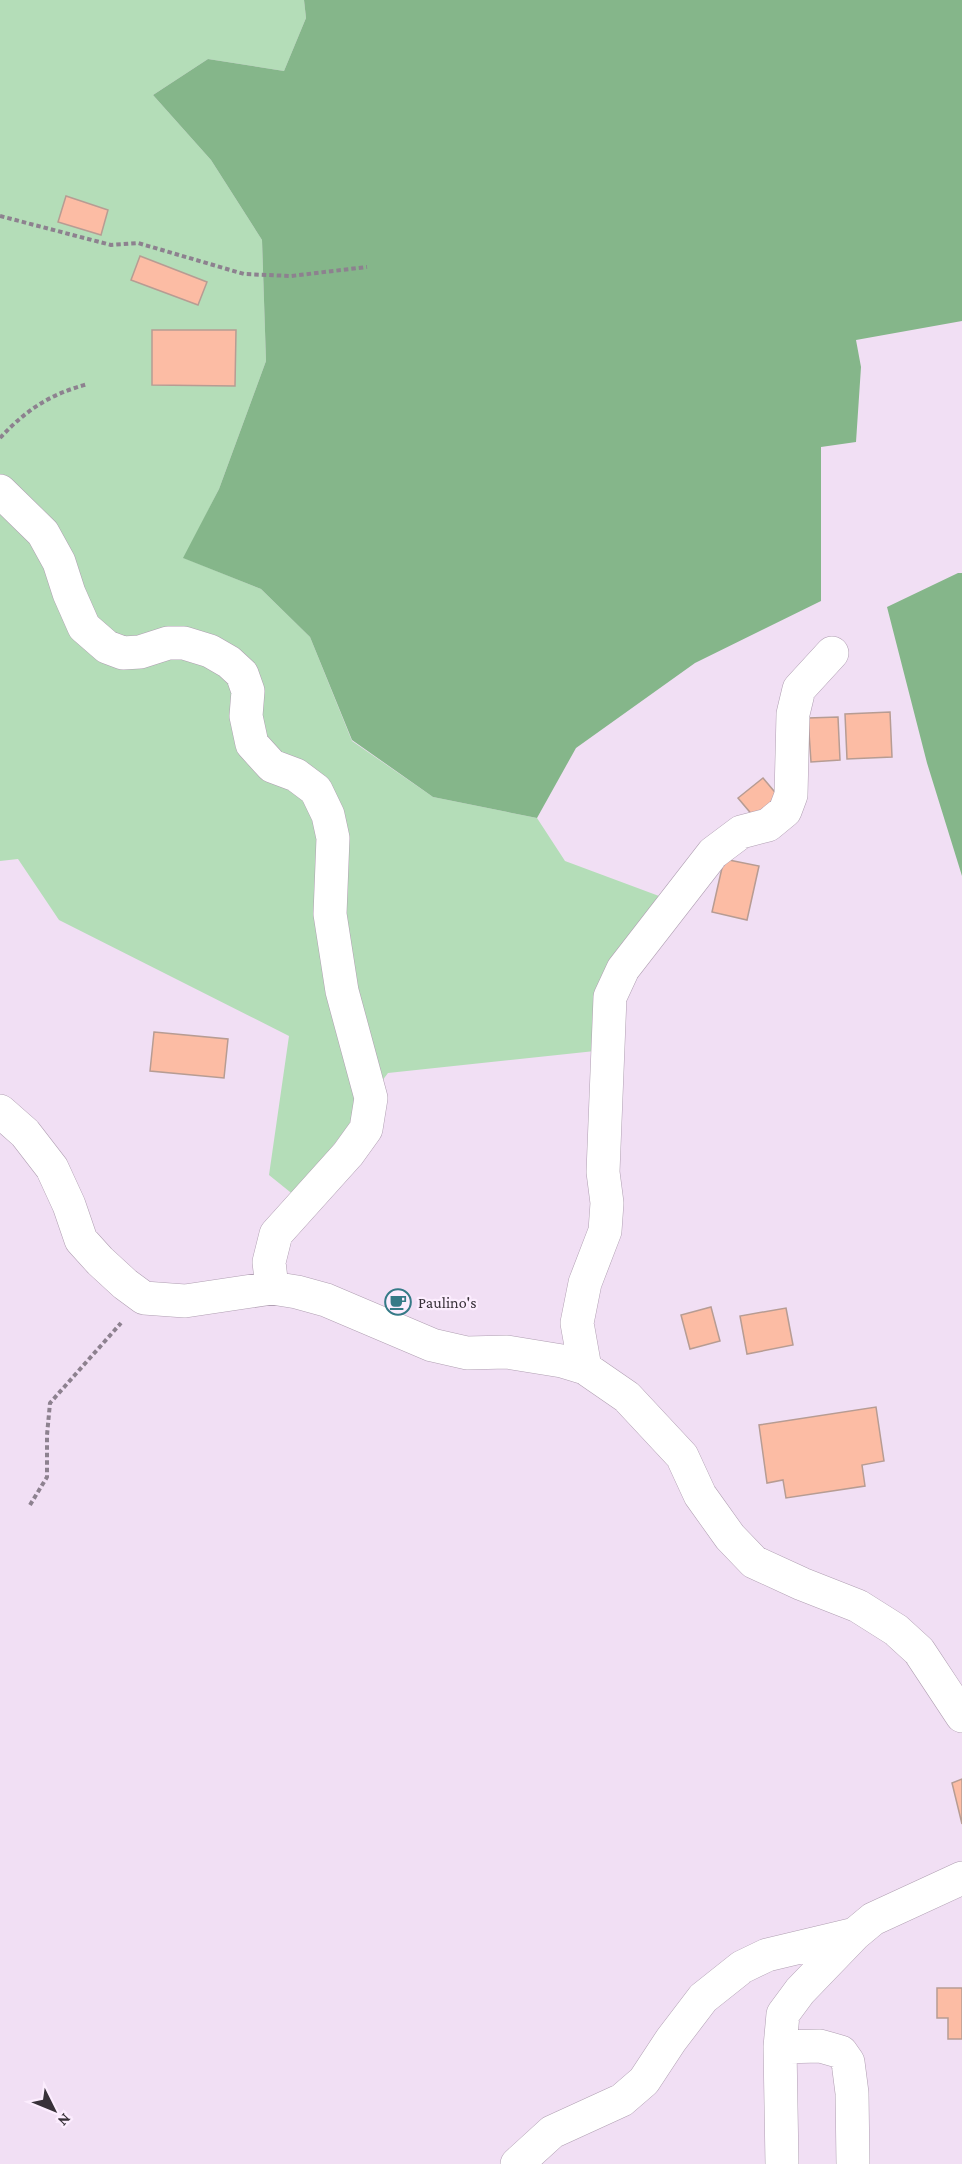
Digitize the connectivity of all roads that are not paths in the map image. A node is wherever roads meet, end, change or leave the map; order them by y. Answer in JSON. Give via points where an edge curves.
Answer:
{"nodes":[{"id":1,"x":0,"y":491,"type":"edge"},
{"id":2,"x":832,"y":654,"type":"dead end"},
{"id":3,"x":0,"y":1111,"type":"edge"},
{"id":4,"x":272,"y":1288,"type":"junction"},
{"id":5,"x":585,"y":1368,"type":"junction"},
{"id":6,"x":962,"y":1716,"type":"edge"},
{"id":7,"x":962,"y":1878,"type":"edge"},
{"id":8,"x":855,"y":1934,"type":"junction"},
{"id":9,"x":780,"y":2047,"type":"junction"},
{"id":10,"x":517,"y":2164,"type":"edge"},
{"id":11,"x":782,"y":2164,"type":"edge"},
{"id":12,"x":853,"y":2164,"type":"edge"}],
"edges":[{"from":1,"to":4,"type":"street","via":[[43,533],[59,562],[84,627],[107,647],[123,653],[184,643],[210,651],[236,668],[248,691],[246,716],[252,744],[272,766],[296,775],[316,790],[328,815],[333,838],[330,914],[342,991],[371,1098],[366,1129],[276,1234],[269,1262]]},
{"from":2,"to":5,"type":"street","via":[[799,689],[793,714],[790,795],[785,811],[768,825],[741,832],[713,853],[623,969],[610,997],[603,1172],[605,1231],[585,1283],[577,1323]]},
{"from":3,"to":4,"type":"street","via":[[26,1133],[52,1168],[81,1239],[117,1277],[144,1298],[185,1300]]},
{"from":4,"to":5,"type":"street","via":[[326,1300],[432,1345],[467,1353],[507,1352]]},
{"from":5,"to":6,"type":"street","via":[[627,1397],[682,1456],[700,1495],[754,1562],[858,1606],[896,1630],[919,1651]]},
{"from":7,"to":8,"type":"street","via":[[873,1920]]},
{"from":8,"to":9,"type":"street","via":[[783,2013]]},
{"from":8,"to":10,"type":"street","via":[[767,1955],[742,1967],[703,1998],[644,2080],[622,2100],[552,2132]]},
{"from":9,"to":11,"type":"street"},
{"from":9,"to":12,"type":"street","via":[[820,2046],[841,2052],[848,2062]]}]}
